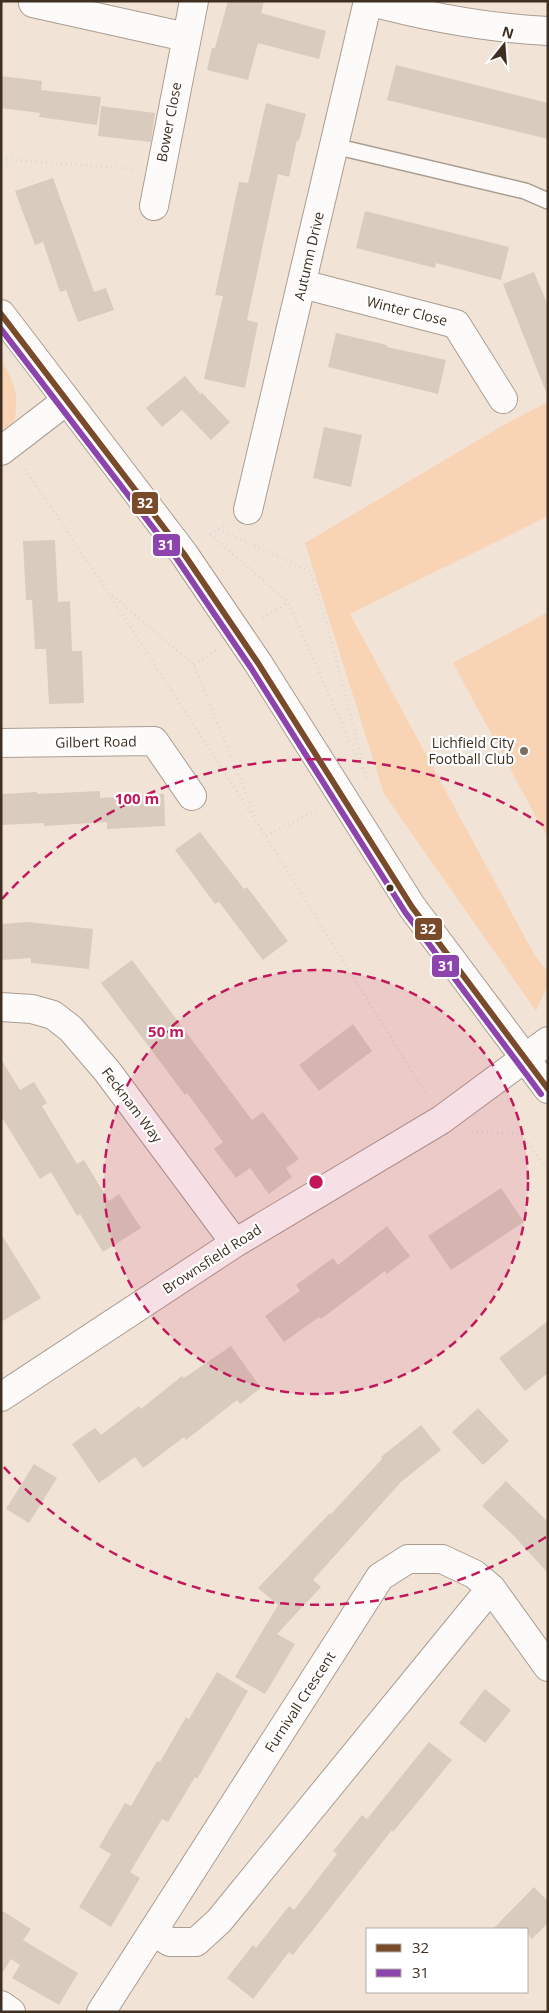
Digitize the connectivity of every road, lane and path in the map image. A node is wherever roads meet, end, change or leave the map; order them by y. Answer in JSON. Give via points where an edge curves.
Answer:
{"nodes":[{"id":1,"x":194,"y":1,"type":"edge"},
{"id":2,"x":368,"y":1,"type":"edge"},
{"id":3,"x":32,"y":3,"type":"dead end"},
{"id":4,"x":548,"y":31,"type":"edge"},
{"id":5,"x":186,"y":37,"type":"junction"},
{"id":6,"x":334,"y":146,"type":"junction"},
{"id":7,"x":1,"y":159,"type":"edge"},
{"id":8,"x":159,"y":171,"type":"junction"},
{"id":9,"x":548,"y":201,"type":"edge"},
{"id":10,"x":154,"y":206,"type":"dead end"},
{"id":11,"x":302,"y":284,"type":"junction"},
{"id":12,"x":1,"y":314,"type":"edge"},
{"id":13,"x":503,"y":399,"type":"dead end"},
{"id":14,"x":66,"y":400,"type":"junction"},
{"id":15,"x":5,"y":448,"type":"edge"},
{"id":16,"x":248,"y":510,"type":"joint"},
{"id":17,"x":218,"y":530,"type":"junction"},
{"id":18,"x":210,"y":534,"type":"junction"},
{"id":19,"x":184,"y":554,"type":"junction"},
{"id":20,"x":107,"y":591,"type":"junction"},
{"id":21,"x":288,"y":602,"type":"junction"},
{"id":22,"x":263,"y":618,"type":"dead end"},
{"id":23,"x":218,"y":649,"type":"dead end"},
{"id":24,"x":194,"y":665,"type":"junction"},
{"id":25,"x":1,"y":743,"type":"edge"},
{"id":26,"x":368,"y":780,"type":"junction"},
{"id":27,"x":192,"y":796,"type":"dead end"},
{"id":28,"x":342,"y":798,"type":"junction"},
{"id":29,"x":258,"y":824,"type":"junction"},
{"id":30,"x":266,"y":836,"type":"junction"},
{"id":31,"x":1,"y":1007,"type":"edge"},
{"id":32,"x":548,"y":1041,"type":"edge"},
{"id":33,"x":525,"y":1057,"type":"junction"},
{"id":34,"x":548,"y":1088,"type":"edge"},
{"id":35,"x":441,"y":1120,"type":"junction"},
{"id":36,"x":548,"y":1169,"type":"edge"},
{"id":37,"x":235,"y":1243,"type":"junction"},
{"id":38,"x":1,"y":1397,"type":"edge"},
{"id":39,"x":491,"y":1588,"type":"junction"},
{"id":40,"x":548,"y":1667,"type":"edge"},
{"id":41,"x":153,"y":1932,"type":"junction"},
{"id":42,"x":1,"y":2004,"type":"edge"},
{"id":43,"x":12,"y":2012,"type":"edge"},
{"id":44,"x":101,"y":2012,"type":"edge"}],
"edges":[{"from":1,"to":5,"type":"main road","name":"Bower Close"},
{"from":2,"to":4,"type":"main road","via":[[409,12],[510,29]]},
{"from":2,"to":6,"type":"main road","name":"Autumn Drive"},
{"from":3,"to":5,"type":"main road"},
{"from":5,"to":8,"type":"main road","name":"Bower Close"},
{"from":6,"to":9,"type":"lane","via":[[525,190]]},
{"from":6,"to":11,"type":"main road","name":"Autumn Drive"},
{"from":7,"to":8,"type":"path"},
{"from":8,"to":10,"type":"main road","name":"Bower Close"},
{"from":11,"to":13,"type":"main road","name":"Winter Close","via":[[456,324]]},
{"from":11,"to":16,"type":"main road","name":"Autumn Drive"},
{"from":12,"to":14,"type":"main road"},
{"from":14,"to":15,"type":"main road"},
{"from":14,"to":19,"type":"main road"},
{"from":15,"to":20,"type":"path"},
{"from":16,"to":17,"type":"path"},
{"from":17,"to":18,"type":"path"},
{"from":17,"to":26,"type":"path","via":[[310,571]]},
{"from":18,"to":19,"type":"path"},
{"from":18,"to":21,"type":"path"},
{"from":19,"to":28,"type":"main road","via":[[258,662]]},
{"from":20,"to":24,"type":"path"},
{"from":20,"to":29,"type":"path"},
{"from":21,"to":22,"type":"path"},
{"from":21,"to":26,"type":"path"},
{"from":23,"to":24,"type":"path"},
{"from":24,"to":29,"type":"path"},
{"from":25,"to":27,"type":"main road","name":"Gilbert Road","via":[[154,741]]},
{"from":26,"to":28,"type":"path"},
{"from":28,"to":30,"type":"path"},
{"from":28,"to":33,"type":"main road","via":[[412,908]]},
{"from":29,"to":30,"type":"path"},
{"from":30,"to":35,"type":"path"},
{"from":31,"to":37,"type":"main road","name":"Fecknam Way","via":[[32,1009],[54,1015],[70,1029],[107,1071]]},
{"from":32,"to":33,"type":"main road","name":"Brownsfield Road"},
{"from":33,"to":34,"type":"main road"},
{"from":33,"to":35,"type":"main road","name":"Brownsfield Road"},
{"from":35,"to":36,"type":"path","via":[[456,1132],[521,1134]]},
{"from":35,"to":37,"type":"main road","name":"Brownsfield Road"},
{"from":37,"to":38,"type":"main road","name":"Brownsfield Road"},
{"from":39,"to":40,"type":"main road","name":"Furnivall Crescent"},
{"from":39,"to":41,"type":"main road","via":[[219,1921],[196,1942],[170,1942]]},
{"from":39,"to":41,"type":"main road","name":"Furnivall Crescent","via":[[474,1574],[442,1559],[408,1559],[380,1577]]},
{"from":41,"to":44,"type":"main road","name":"Furnivall Crescent"},
{"from":42,"to":43,"type":"main road"}]}
